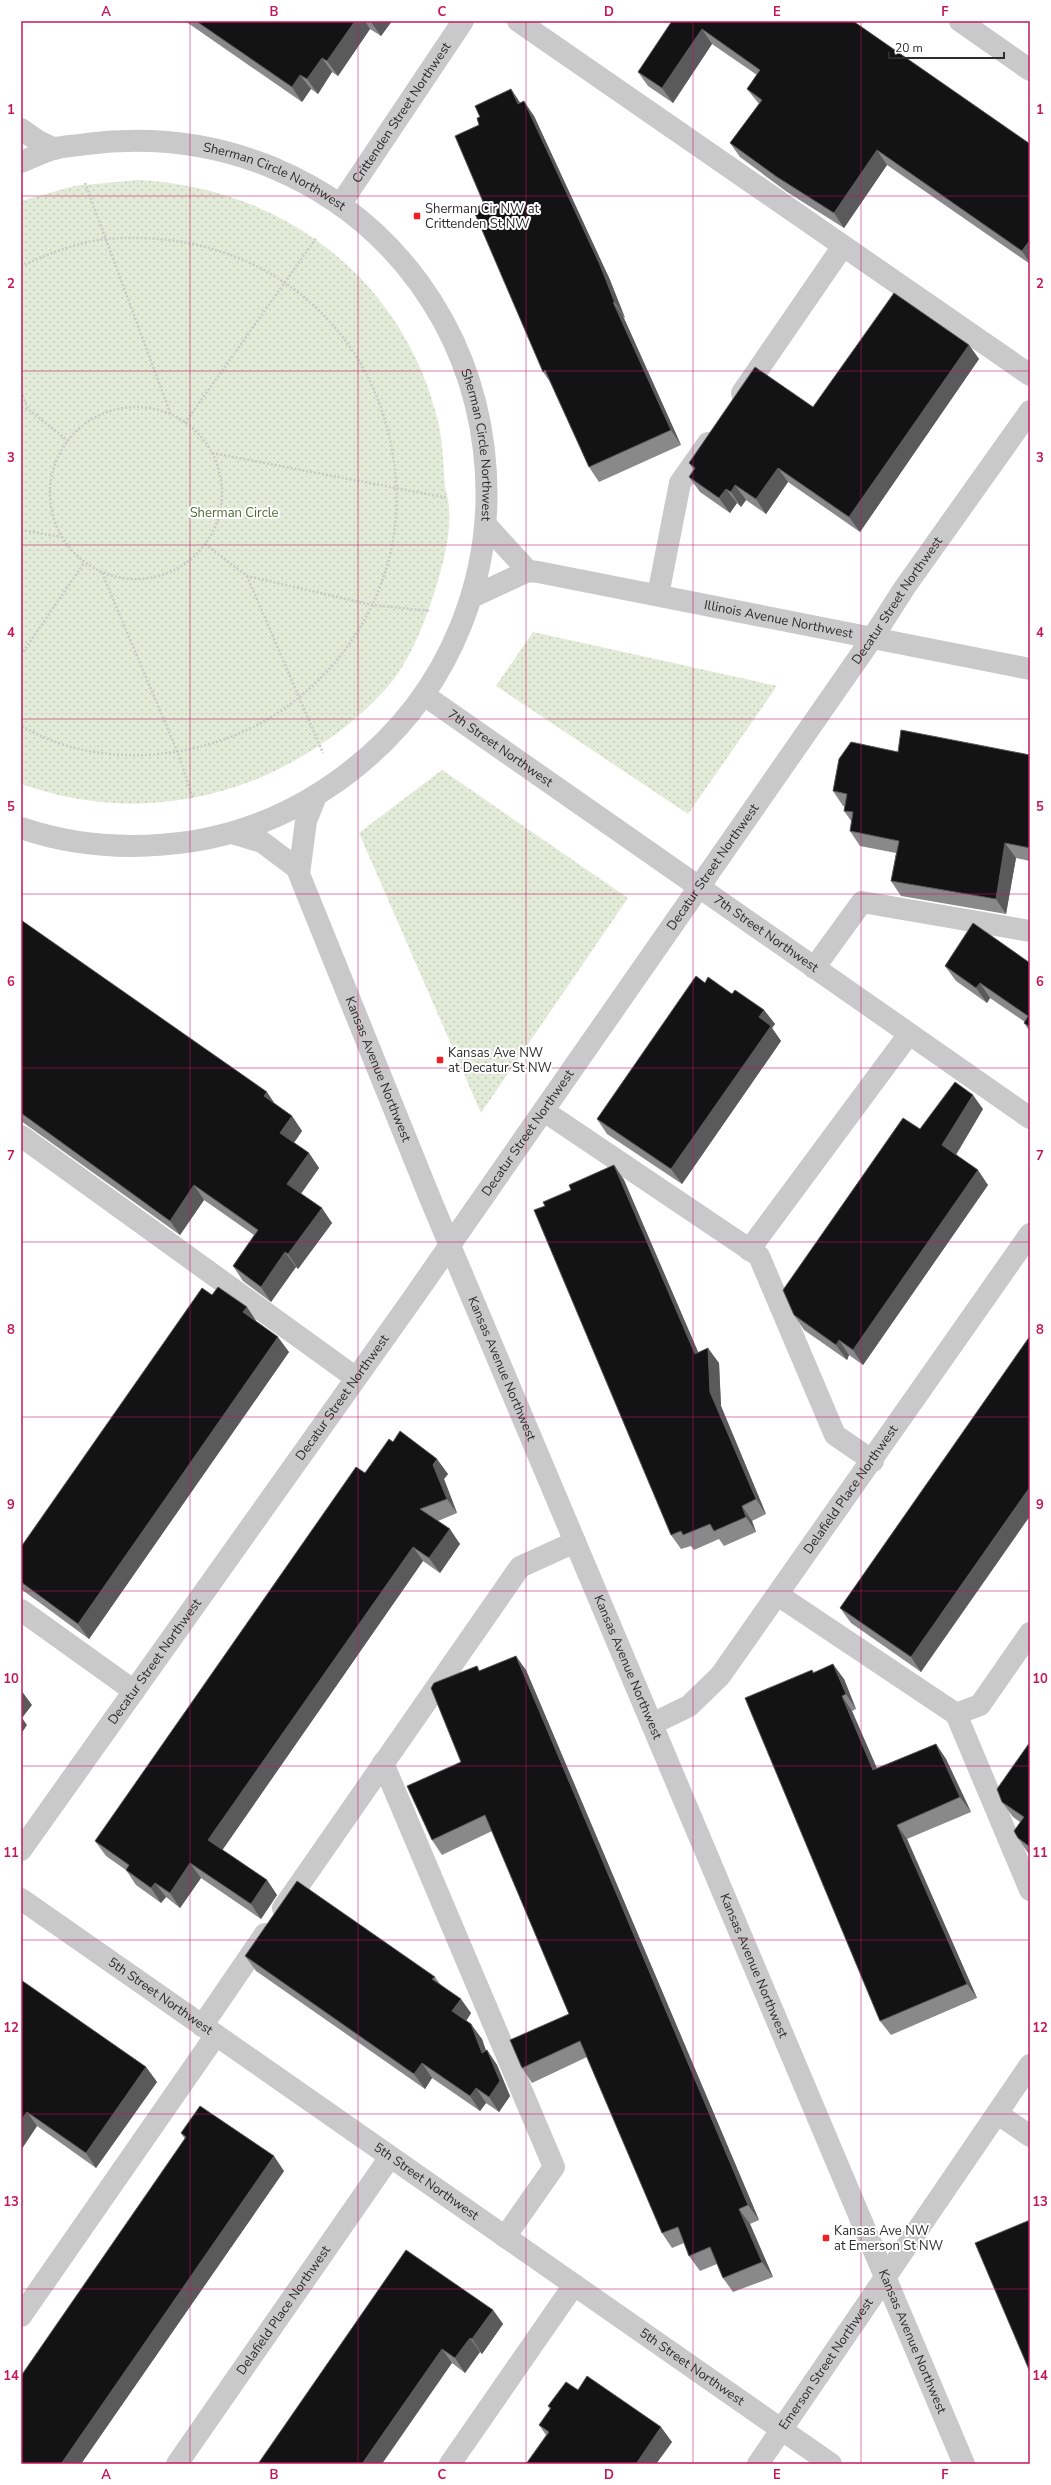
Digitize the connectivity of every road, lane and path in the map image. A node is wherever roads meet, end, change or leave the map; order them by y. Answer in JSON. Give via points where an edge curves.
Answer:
{"nodes":[{"id":1,"x":463,"y":21,"type":"edge"},
{"id":2,"x":518,"y":21,"type":"edge"},
{"id":3,"x":960,"y":21,"type":"edge"},
{"id":4,"x":1030,"y":70,"type":"edge"},
{"id":5,"x":21,"y":129,"type":"edge"},
{"id":6,"x":54,"y":148,"type":"junction"},
{"id":7,"x":21,"y":162,"type":"edge"},
{"id":8,"x":85,"y":183,"type":"dead end"},
{"id":9,"x":340,"y":205,"type":"junction"},
{"id":10,"x":317,"y":237,"type":"dead end"},
{"id":11,"x":105,"y":240,"type":"junction"},
{"id":12,"x":843,"y":246,"type":"junction"},
{"id":13,"x":21,"y":266,"type":"edge"},
{"id":14,"x":285,"y":282,"type":"junction"},
{"id":15,"x":1030,"y":375,"type":"edge"},
{"id":16,"x":21,"y":392,"type":"edge"},
{"id":17,"x":21,"y":408,"type":"edge"},
{"id":18,"x":28,"y":409,"type":"junction"},
{"id":19,"x":1030,"y":411,"type":"edge"},
{"id":20,"x":171,"y":415,"type":"junction"},
{"id":21,"x":185,"y":423,"type":"junction"},
{"id":22,"x":68,"y":441,"type":"junction"},
{"id":23,"x":212,"y":452,"type":"junction"},
{"id":24,"x":397,"y":489,"type":"junction"},
{"id":25,"x":448,"y":498,"type":"dead end"},
{"id":26,"x":486,"y":525,"type":"junction"},
{"id":27,"x":21,"y":530,"type":"edge"},
{"id":28,"x":61,"y":538,"type":"junction"},
{"id":29,"x":205,"y":544,"type":"junction"},
{"id":30,"x":84,"y":563,"type":"junction"},
{"id":31,"x":528,"y":571,"type":"junction"},
{"id":32,"x":102,"y":573,"type":"junction"},
{"id":33,"x":247,"y":576,"type":"junction"},
{"id":34,"x":658,"y":596,"type":"junction"},
{"id":35,"x":472,"y":597,"type":"junction"},
{"id":36,"x":372,"y":605,"type":"junction"},
{"id":37,"x":432,"y":611,"type":"dead end"},
{"id":38,"x":873,"y":637,"type":"junction"},
{"id":39,"x":21,"y":655,"type":"edge"},
{"id":40,"x":1030,"y":669,"type":"edge"},
{"id":41,"x":424,"y":695,"type":"junction"},
{"id":42,"x":300,"y":697,"type":"junction"},
{"id":43,"x":21,"y":725,"type":"edge"},
{"id":44,"x":178,"y":753,"type":"junction"},
{"id":45,"x":323,"y":754,"type":"dead end"},
{"id":46,"x":316,"y":796,"type":"junction"},
{"id":47,"x":193,"y":799,"type":"dead end"},
{"id":48,"x":21,"y":828,"type":"edge"},
{"id":49,"x":232,"y":833,"type":"junction"},
{"id":50,"x":298,"y":868,"type":"junction"},
{"id":51,"x":699,"y":887,"type":"junction"},
{"id":52,"x":1030,"y":931,"type":"edge"},
{"id":53,"x":814,"y":968,"type":"junction"},
{"id":54,"x":909,"y":1034,"type":"junction"},
{"id":55,"x":544,"y":1111,"type":"junction"},
{"id":56,"x":1030,"y":1118,"type":"edge"},
{"id":57,"x":21,"y":1136,"type":"edge"},
{"id":58,"x":1030,"y":1234,"type":"edge"},
{"id":59,"x":449,"y":1245,"type":"junction"},
{"id":60,"x":749,"y":1250,"type":"junction"},
{"id":61,"x":356,"y":1378,"type":"junction"},
{"id":62,"x":873,"y":1461,"type":"junction"},
{"id":63,"x":575,"y":1542,"type":"junction"},
{"id":64,"x":778,"y":1595,"type":"junction"},
{"id":65,"x":21,"y":1610,"type":"edge"},
{"id":66,"x":1030,"y":1633,"type":"edge"},
{"id":67,"x":134,"y":1691,"type":"junction"},
{"id":68,"x":956,"y":1714,"type":"junction"},
{"id":69,"x":652,"y":1724,"type":"junction"},
{"id":70,"x":383,"y":1763,"type":"junction"},
{"id":71,"x":21,"y":1850,"type":"edge"},
{"id":72,"x":1030,"y":1890,"type":"edge"},
{"id":73,"x":21,"y":1899,"type":"edge"},
{"id":74,"x":209,"y":2030,"type":"junction"},
{"id":75,"x":1030,"y":2065,"type":"edge"},
{"id":76,"x":998,"y":2114,"type":"junction"},
{"id":77,"x":1030,"y":2136,"type":"edge"},
{"id":78,"x":390,"y":2157,"type":"junction"},
{"id":79,"x":505,"y":2237,"type":"junction"},
{"id":80,"x":885,"y":2275,"type":"junction"},
{"id":81,"x":574,"y":2285,"type":"junction"},
{"id":82,"x":21,"y":2316,"type":"edge"},
{"id":83,"x":782,"y":2430,"type":"junction"},
{"id":84,"x":177,"y":2464,"type":"edge"},
{"id":85,"x":450,"y":2464,"type":"edge"},
{"id":86,"x":758,"y":2464,"type":"edge"},
{"id":87,"x":832,"y":2464,"type":"edge"},
{"id":88,"x":964,"y":2464,"type":"edge"}],
"edges":[{"from":1,"to":9,"type":"street","name":"Crittenden Street Northwest"},
{"from":2,"to":12,"type":"street"},
{"from":3,"to":4,"type":"street"},
{"from":5,"to":6,"type":"street"},
{"from":6,"to":7,"type":"street","name":"Sherman Circle Northwest"},
{"from":6,"to":9,"type":"street","name":"Sherman Circle Northwest","via":[[106,141],[141,140],[213,148],[249,158],[284,173]]},
{"from":8,"to":11,"type":"path"},
{"from":9,"to":26,"type":"street","name":"Sherman Circle Northwest","via":[[377,235],[403,262],[442,319],[462,359],[474,395],[486,452]]},
{"from":10,"to":14,"type":"path"},
{"from":11,"to":13,"type":"path","via":[[50,254]]},
{"from":11,"to":14,"type":"path","via":[[157,238],[199,244],[246,260]]},
{"from":11,"to":20,"type":"path"},
{"from":12,"to":15,"type":"street"},
{"from":12,"to":34,"type":"street","via":[[680,483]]},
{"from":14,"to":21,"type":"path"},
{"from":14,"to":24,"type":"path","via":[[318,309],[343,337],[366,373],[385,416],[395,457]]},
{"from":16,"to":18,"type":"path"},
{"from":17,"to":18,"type":"path"},
{"from":18,"to":22,"type":"path"},
{"from":19,"to":38,"type":"street","name":"Decatur Street Northwest","via":[[905,587]]},
{"from":20,"to":21,"type":"path"},
{"from":20,"to":22,"type":"path","via":[[142,407],[116,410],[86,423]]},
{"from":21,"to":23,"type":"path","via":[[204,440]]},
{"from":22,"to":28,"type":"path","via":[[54,468],[50,484],[51,510]]},
{"from":23,"to":24,"type":"path"},
{"from":23,"to":29,"type":"path","via":[[218,467],[222,494],[217,520]]},
{"from":24,"to":25,"type":"path"},
{"from":24,"to":36,"type":"path","via":[[394,536],[385,575]]},
{"from":26,"to":31,"type":"street"},
{"from":26,"to":35,"type":"street","name":"Sherman Circle Northwest"},
{"from":27,"to":28,"type":"path"},
{"from":28,"to":30,"type":"path"},
{"from":29,"to":32,"type":"path","via":[[180,568],[150,579],[125,579]]},
{"from":29,"to":33,"type":"path"},
{"from":30,"to":32,"type":"path"},
{"from":30,"to":39,"type":"path"},
{"from":31,"to":34,"type":"street","name":"Illinois Avenue Northwest"},
{"from":31,"to":35,"type":"street"},
{"from":32,"to":44,"type":"path"},
{"from":33,"to":36,"type":"path"},
{"from":33,"to":42,"type":"path"},
{"from":34,"to":38,"type":"street","name":"Illinois Avenue Northwest"},
{"from":35,"to":41,"type":"street","name":"Sherman Circle Northwest","via":[[450,652]]},
{"from":36,"to":37,"type":"path"},
{"from":36,"to":42,"type":"path","via":[[347,649],[313,687]]},
{"from":38,"to":40,"type":"street","name":"Illinois Avenue Northwest"},
{"from":38,"to":51,"type":"street","name":"Decatur Street Northwest"},
{"from":41,"to":46,"type":"street","name":"Sherman Circle Northwest","via":[[392,734],[366,760]]},
{"from":41,"to":51,"type":"street","name":"7th Street Northwest"},
{"from":42,"to":44,"type":"path","via":[[270,719],[224,740]]},
{"from":42,"to":45,"type":"path"},
{"from":43,"to":44,"type":"path","via":[[34,734],[71,747],[108,754]]},
{"from":44,"to":47,"type":"path"},
{"from":46,"to":49,"type":"street","name":"Sherman Circle Northwest","via":[[270,819]]},
{"from":46,"to":50,"type":"street","via":[[306,821]]},
{"from":48,"to":49,"type":"street","name":"Sherman Circle Northwest","via":[[86,844],[134,847],[171,845]]},
{"from":49,"to":50,"type":"street","via":[[262,842]]},
{"from":50,"to":59,"type":"street","name":"Kansas Avenue Northwest"},
{"from":51,"to":53,"type":"street","name":"7th Street Northwest"},
{"from":51,"to":55,"type":"street","name":"Decatur Street Northwest"},
{"from":52,"to":53,"type":"street","via":[[862,902]]},
{"from":53,"to":54,"type":"street","name":"7th Street Northwest"},
{"from":54,"to":56,"type":"street","name":"7th Street Northwest"},
{"from":54,"to":60,"type":"street"},
{"from":55,"to":59,"type":"street","name":"Decatur Street Northwest"},
{"from":55,"to":60,"type":"street"},
{"from":57,"to":61,"type":"street"},
{"from":58,"to":62,"type":"street","name":"Delafield Place Northwest"},
{"from":59,"to":61,"type":"street","name":"Decatur Street Northwest"},
{"from":59,"to":63,"type":"street","name":"Kansas Avenue Northwest"},
{"from":60,"to":62,"type":"street","via":[[758,1256],[835,1435]]},
{"from":61,"to":67,"type":"street","name":"Decatur Street Northwest"},
{"from":62,"to":64,"type":"street","name":"Delafield Place Northwest"},
{"from":63,"to":69,"type":"street","name":"Kansas Avenue Northwest"},
{"from":63,"to":70,"type":"street","via":[[520,1567]]},
{"from":64,"to":68,"type":"street"},
{"from":64,"to":69,"type":"street","name":"Delafield Place Northwest","via":[[711,1688],[689,1706]]},
{"from":65,"to":67,"type":"street"},
{"from":66,"to":68,"type":"street","via":[[980,1705]]},
{"from":67,"to":71,"type":"street","name":"Decatur Street Northwest"},
{"from":68,"to":72,"type":"street"},
{"from":69,"to":80,"type":"street","name":"Kansas Avenue Northwest"},
{"from":70,"to":74,"type":"street"},
{"from":70,"to":79,"type":"street","via":[[554,2167]]},
{"from":73,"to":74,"type":"street","name":"5th Street Northwest"},
{"from":74,"to":78,"type":"street","name":"5th Street Northwest"},
{"from":74,"to":82,"type":"street"},
{"from":75,"to":76,"type":"street","name":"Emerson Street Northwest"},
{"from":76,"to":77,"type":"street"},
{"from":76,"to":80,"type":"street","name":"Emerson Street Northwest"},
{"from":78,"to":79,"type":"street","name":"5th Street Northwest"},
{"from":78,"to":84,"type":"street","name":"Delafield Place Northwest"},
{"from":79,"to":81,"type":"street","name":"5th Street Northwest"},
{"from":80,"to":83,"type":"street","name":"Emerson Street Northwest"},
{"from":80,"to":88,"type":"street","name":"Kansas Avenue Northwest"},
{"from":81,"to":83,"type":"street","name":"5th Street Northwest"},
{"from":81,"to":85,"type":"street"},
{"from":83,"to":86,"type":"street","name":"Emerson Street Northwest"},
{"from":83,"to":87,"type":"street","name":"5th Street Northwest"}]}
